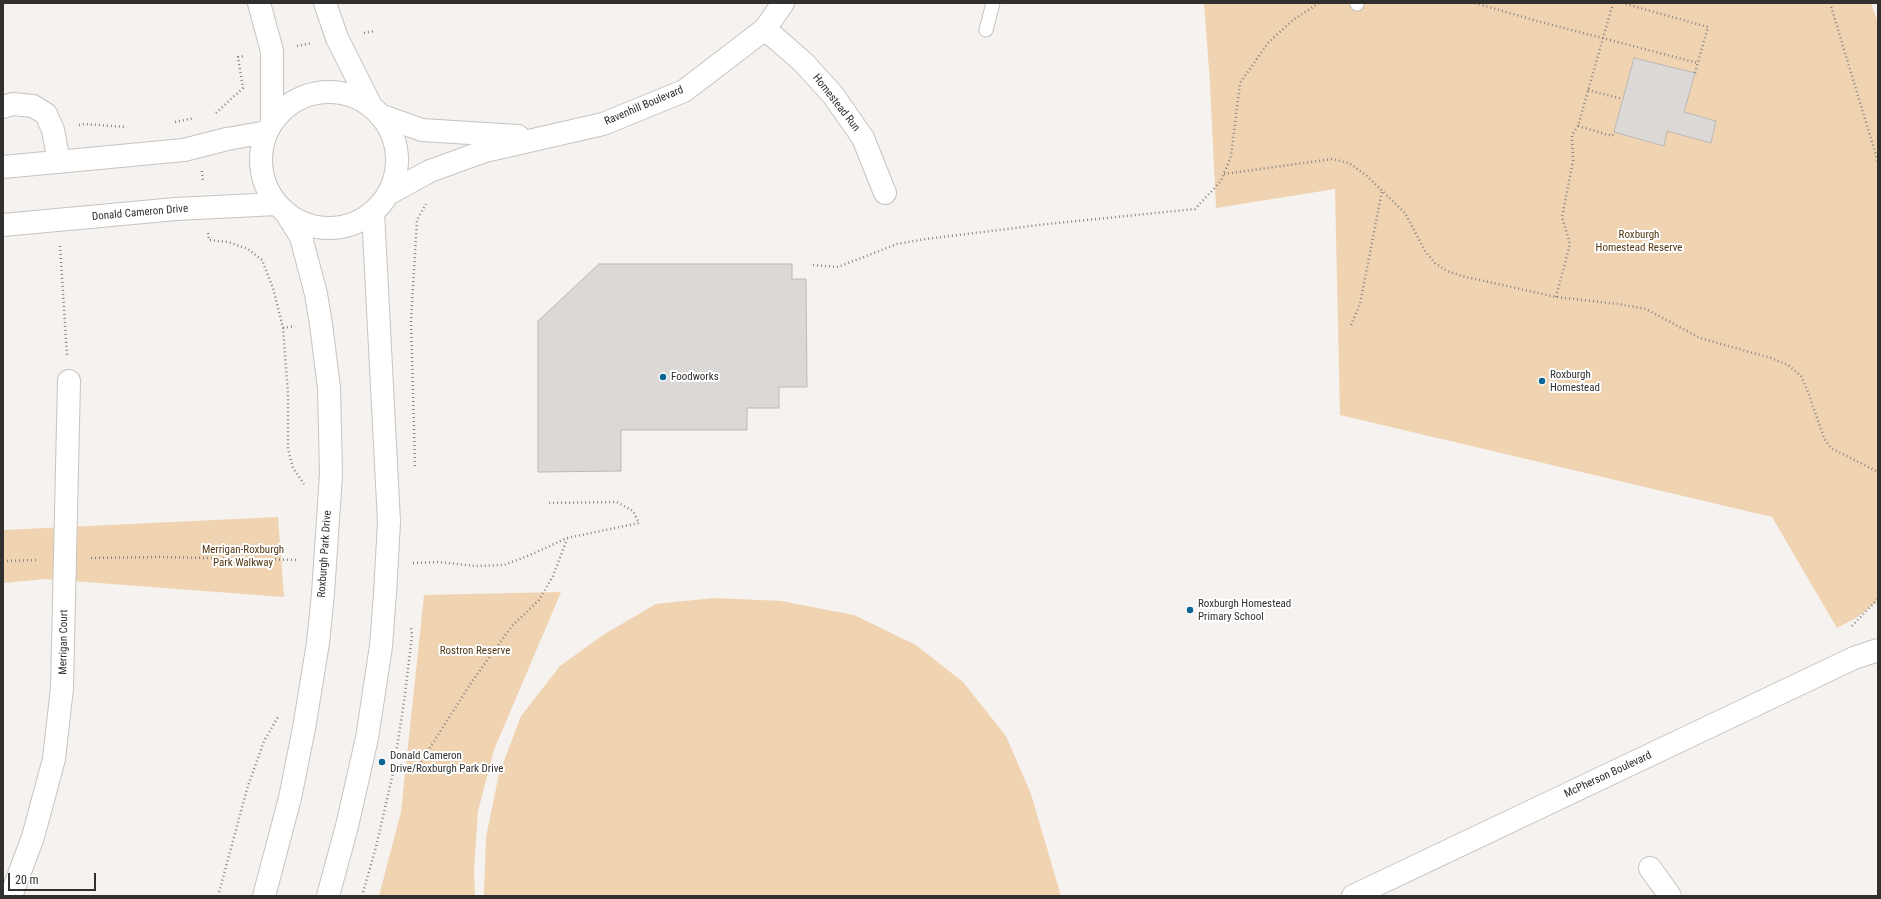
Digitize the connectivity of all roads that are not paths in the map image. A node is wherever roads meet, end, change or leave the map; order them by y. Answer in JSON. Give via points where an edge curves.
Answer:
{"nodes":[{"id":1,"x":259,"y":3,"type":"edge"},
{"id":2,"x":325,"y":3,"type":"edge"},
{"id":3,"x":784,"y":3,"type":"edge"},
{"id":4,"x":993,"y":3,"type":"edge"},
{"id":5,"x":765,"y":29,"type":"junction"},
{"id":6,"x":986,"y":30,"type":"dead end"},
{"id":7,"x":3,"y":107,"type":"edge"},
{"id":8,"x":376,"y":110,"type":"junction"},
{"id":9,"x":269,"y":127,"type":"junction"},
{"id":10,"x":546,"y":138,"type":"junction"},
{"id":11,"x":59,"y":162,"type":"junction"},
{"id":12,"x":3,"y":167,"type":"edge"},
{"id":13,"x":885,"y":193,"type":"dead end"},
{"id":14,"x":388,"y":194,"type":"junction"},
{"id":15,"x":281,"y":208,"type":"junction"},
{"id":16,"x":373,"y":212,"type":"junction"},
{"id":17,"x":3,"y":225,"type":"edge"},
{"id":18,"x":69,"y":381,"type":"road end"},
{"id":19,"x":1873,"y":649,"type":"edge"},
{"id":20,"x":1650,"y":868,"type":"dead end"},
{"id":21,"x":11,"y":896,"type":"edge"},
{"id":22,"x":264,"y":896,"type":"edge"},
{"id":23,"x":328,"y":896,"type":"edge"},
{"id":24,"x":1353,"y":896,"type":"edge"},
{"id":25,"x":1670,"y":896,"type":"edge"}],
"edges":[{"from":1,"to":9,"type":"street","via":[[272,51]]},
{"from":2,"to":8,"type":"street","via":[[337,38]]},
{"from":3,"to":5,"type":"street","name":"Ravenhill Boulevard"},
{"from":4,"to":6,"type":"lane"},
{"from":5,"to":10,"type":"street","name":"Ravenhill Boulevard","via":[[684,91],[603,124]]},
{"from":5,"to":13,"type":"street","name":"Homestead Run","via":[[803,62],[833,96],[863,138]]},
{"from":7,"to":11,"type":"street","via":[[13,104],[33,106],[46,114],[53,130]]},
{"from":8,"to":9,"type":"street","via":[[346,94],[318,92],[292,102]]},
{"from":8,"to":10,"type":"street","name":"Ravenhill Boulevard","via":[[422,130]]},
{"from":8,"to":14,"type":"street","via":[[392,132],[398,153],[396,174]]},
{"from":9,"to":11,"type":"street","via":[[184,150]]},
{"from":9,"to":15,"type":"street","via":[[261,151],[261,170],[267,188]]},
{"from":10,"to":14,"type":"street","name":"Ravenhill Boulevard","via":[[485,151],[430,170]]},
{"from":11,"to":12,"type":"street"},
{"from":14,"to":16,"type":"street"},
{"from":15,"to":16,"type":"street","via":[[306,224],[329,228],[352,224]]},
{"from":15,"to":17,"type":"street","name":"Donald Cameron Drive","via":[[206,207]]},
{"from":15,"to":22,"type":"street","name":"Roxburgh Park Drive","bridge":true,"via":[[301,237],[316,294],[329,388],[331,474],[318,644],[290,798]]},
{"from":16,"to":23,"type":"street","bridge":true,"via":[[389,522],[385,594],[381,646],[367,738]]},
{"from":18,"to":21,"type":"street","name":"Merrigan Court","via":[[62,688],[54,759],[33,837]]},
{"from":19,"to":24,"type":"street","name":"McPherson Boulevard"},
{"from":20,"to":25,"type":"street"}]}
